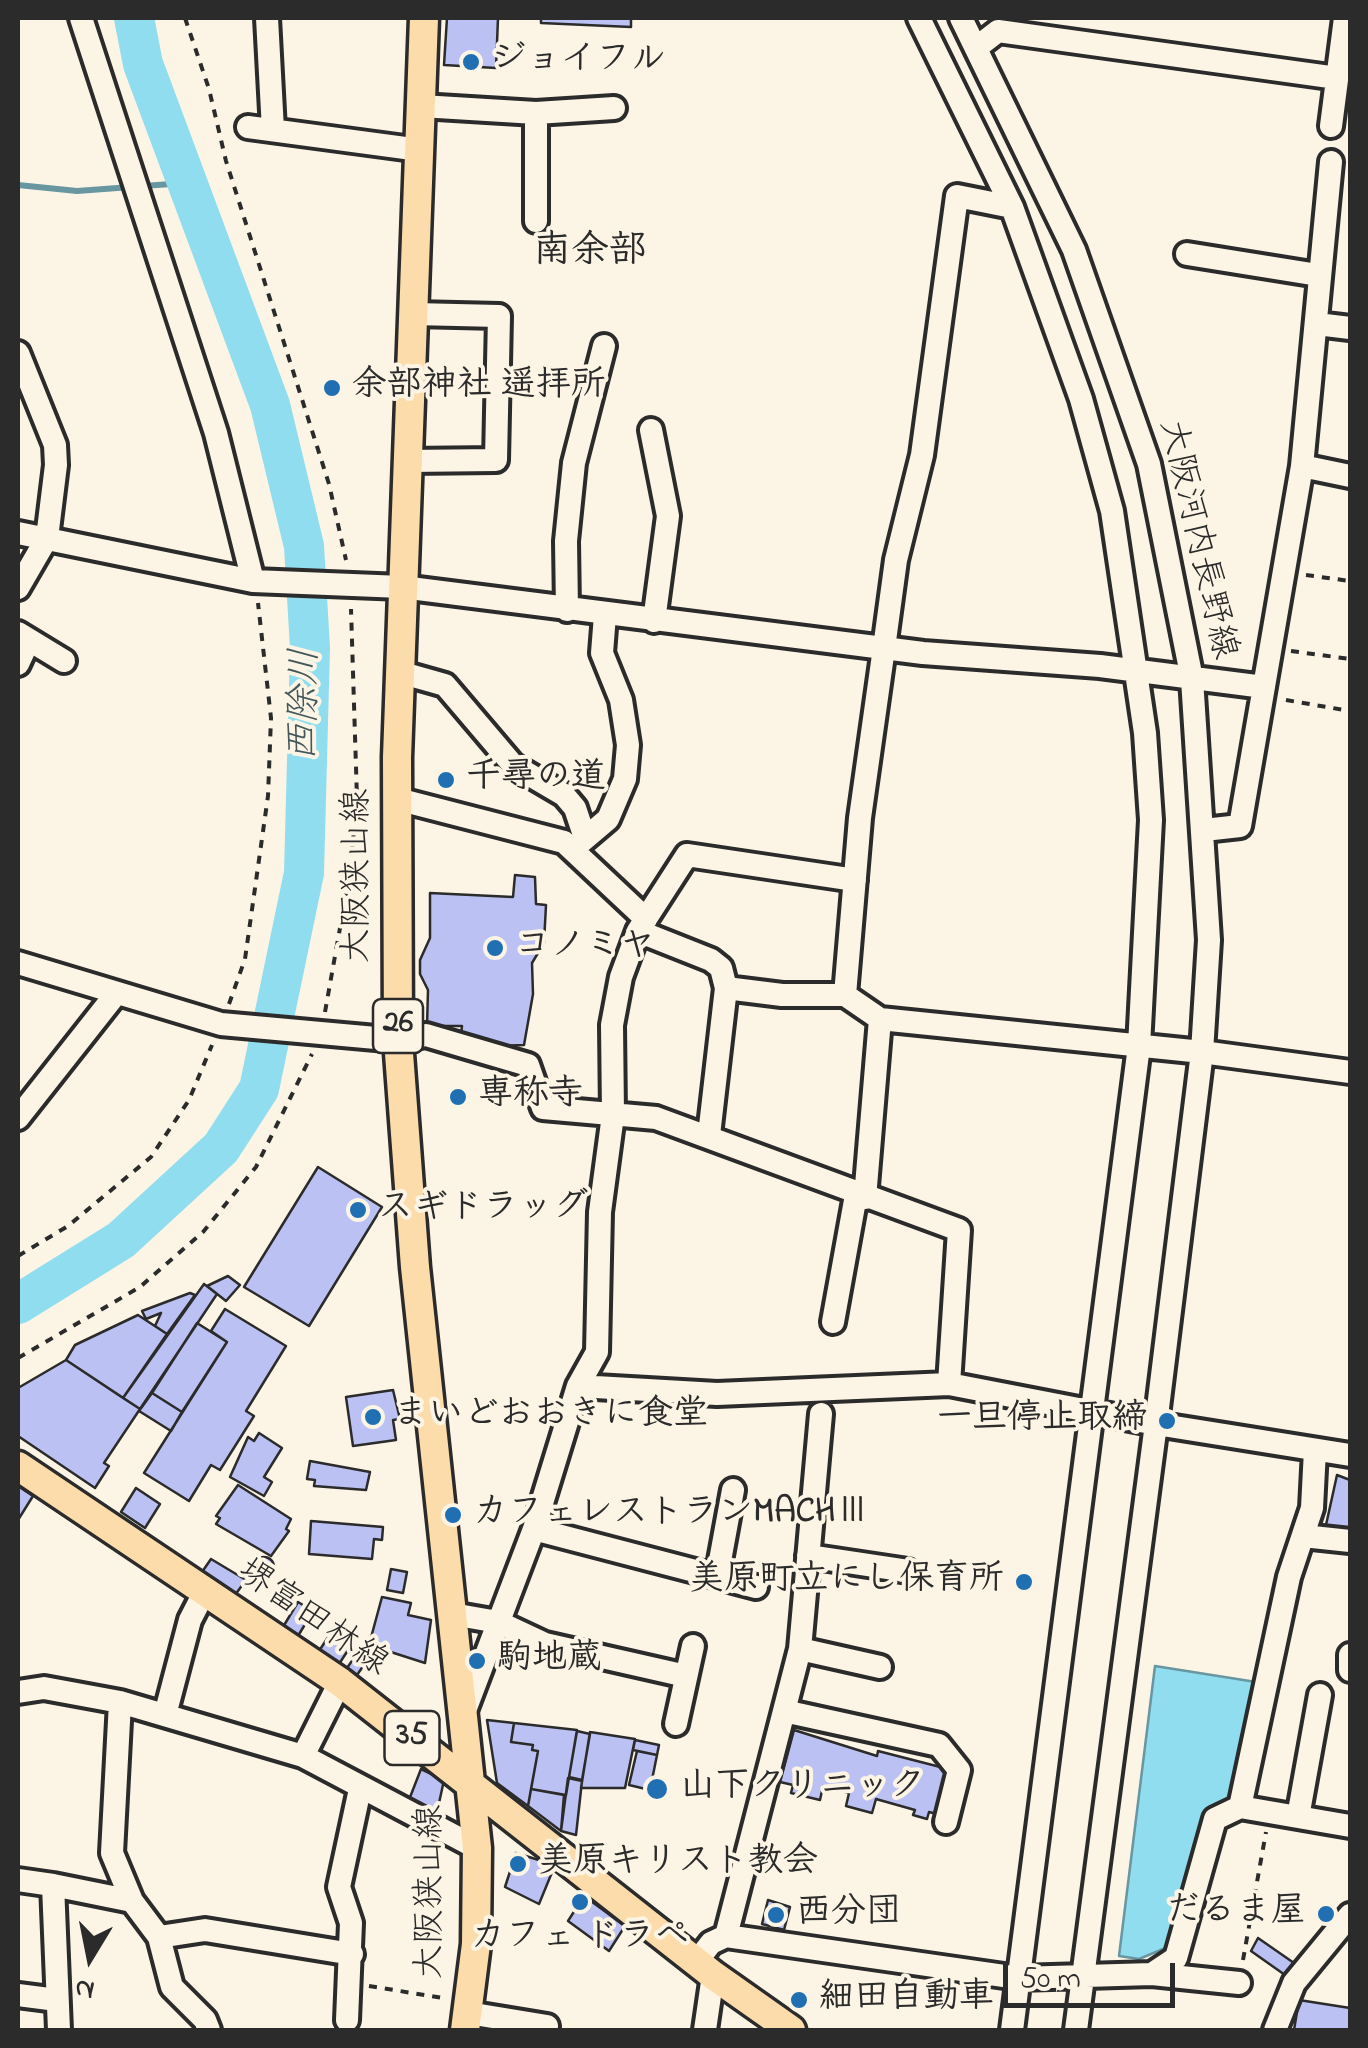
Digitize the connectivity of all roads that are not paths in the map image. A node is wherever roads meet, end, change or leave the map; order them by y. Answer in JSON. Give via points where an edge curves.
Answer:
{"nodes":[{"id":1,"x":82,"y":18,"type":"edge"},
{"id":2,"x":267,"y":18,"type":"edge"},
{"id":3,"x":424,"y":18,"type":"edge"},
{"id":4,"x":919,"y":18,"type":"edge"},
{"id":5,"x":961,"y":18,"type":"edge"},
{"id":6,"x":1345,"y":18,"type":"edge"},
{"id":7,"x":976,"y":48,"type":"junction"},
{"id":8,"x":1341,"y":91,"type":"edge"},
{"id":9,"x":421,"y":106,"type":"junction"},
{"id":10,"x":614,"y":108,"type":"dead end"},
{"id":11,"x":536,"y":113,"type":"junction"},
{"id":12,"x":1330,"y":126,"type":"dead end"},
{"id":13,"x":248,"y":127,"type":"dead end"},
{"id":14,"x":273,"y":130,"type":"junction"},
{"id":15,"x":420,"y":150,"type":"junction"},
{"id":16,"x":1331,"y":162,"type":"dead end"},
{"id":17,"x":1340,"y":198,"type":"edge"},
{"id":18,"x":1012,"y":208,"type":"junction"},
{"id":19,"x":536,"y":221,"type":"dead end"},
{"id":20,"x":1186,"y":254,"type":"dead end"},
{"id":21,"x":1318,"y":275,"type":"junction"},
{"id":22,"x":414,"y":314,"type":"junction"},
{"id":23,"x":1317,"y":324,"type":"junction"},
{"id":24,"x":1350,"y":328,"type":"edge"},
{"id":25,"x":604,"y":346,"type":"dead end"},
{"id":26,"x":18,"y":352,"type":"edge"},
{"id":27,"x":651,"y":430,"type":"dead end"},
{"id":28,"x":407,"y":461,"type":"junction"},
{"id":29,"x":1302,"y":466,"type":"junction"},
{"id":30,"x":1350,"y":476,"type":"edge"},
{"id":31,"x":18,"y":534,"type":"edge"},
{"id":32,"x":47,"y":538,"type":"junction"},
{"id":33,"x":258,"y":582,"type":"junction"},
{"id":34,"x":402,"y":587,"type":"junction"},
{"id":35,"x":18,"y":588,"type":"edge"},
{"id":36,"x":567,"y":610,"type":"junction"},
{"id":37,"x":604,"y":615,"type":"junction"},
{"id":38,"x":654,"y":621,"type":"junction"},
{"id":39,"x":24,"y":637,"type":"edge"},
{"id":40,"x":884,"y":648,"type":"junction"},
{"id":41,"x":64,"y":660,"type":"dead end"},
{"id":42,"x":18,"y":664,"type":"edge"},
{"id":43,"x":1134,"y":671,"type":"junction"},
{"id":44,"x":399,"y":672,"type":"junction"},
{"id":45,"x":1192,"y":679,"type":"junction"},
{"id":46,"x":1264,"y":692,"type":"junction"},
{"id":47,"x":397,"y":799,"type":"junction"},
{"id":48,"x":1204,"y":830,"type":"junction"},
{"id":49,"x":578,"y":844,"type":"junction"},
{"id":50,"x":855,"y":880,"type":"junction"},
{"id":51,"x":642,"y":925,"type":"junction"},
{"id":52,"x":18,"y":962,"type":"edge"},
{"id":53,"x":726,"y":988,"type":"junction"},
{"id":54,"x":115,"y":995,"type":"junction"},
{"id":55,"x":846,"y":996,"type":"junction"},
{"id":56,"x":880,"y":1019,"type":"junction"},
{"id":57,"x":398,"y":1040,"type":"junction"},
{"id":58,"x":1139,"y":1046,"type":"junction"},
{"id":59,"x":1202,"y":1052,"type":"junction"},
{"id":60,"x":1350,"y":1072,"type":"edge"},
{"id":61,"x":612,"y":1115,"type":"junction"},
{"id":62,"x":18,"y":1118,"type":"edge"},
{"id":63,"x":709,"y":1135,"type":"junction"},
{"id":64,"x":861,"y":1196,"type":"junction"},
{"id":65,"x":833,"y":1322,"type":"dead end"},
{"id":66,"x":949,"y":1384,"type":"junction"},
{"id":67,"x":578,"y":1386,"type":"junction"},
{"id":68,"x":1094,"y":1413,"type":"junction"},
{"id":69,"x":820,"y":1414,"type":"dead end"},
{"id":70,"x":1156,"y":1424,"type":"junction"},
{"id":71,"x":1315,"y":1450,"type":"junction"},
{"id":72,"x":1350,"y":1454,"type":"edge"},
{"id":73,"x":18,"y":1466,"type":"edge"},
{"id":74,"x":733,"y":1490,"type":"dead end"},
{"id":75,"x":534,"y":1529,"type":"junction"},
{"id":76,"x":1304,"y":1536,"type":"junction"},
{"id":77,"x":1350,"y":1541,"type":"edge"},
{"id":78,"x":808,"y":1556,"type":"junction"},
{"id":79,"x":908,"y":1572,"type":"dead end"},
{"id":80,"x":718,"y":1577,"type":"junction"},
{"id":81,"x":756,"y":1587,"type":"dead end"},
{"id":82,"x":205,"y":1591,"type":"junction"},
{"id":83,"x":452,"y":1614,"type":"junction"},
{"id":84,"x":498,"y":1622,"type":"junction"},
{"id":85,"x":693,"y":1646,"type":"dead end"},
{"id":86,"x":800,"y":1648,"type":"junction"},
{"id":87,"x":1350,"y":1655,"type":"edge"},
{"id":88,"x":880,"y":1668,"type":"dead end"},
{"id":89,"x":1350,"y":1670,"type":"edge"},
{"id":90,"x":686,"y":1676,"type":"junction"},
{"id":91,"x":340,"y":1682,"type":"junction"},
{"id":92,"x":18,"y":1692,"type":"edge"},
{"id":93,"x":1320,"y":1695,"type":"dead end"},
{"id":94,"x":120,"y":1702,"type":"junction"},
{"id":95,"x":784,"y":1712,"type":"junction"},
{"id":96,"x":165,"y":1715,"type":"junction"},
{"id":97,"x":462,"y":1716,"type":"junction"},
{"id":98,"x":676,"y":1724,"type":"dead end"},
{"id":99,"x":302,"y":1756,"type":"junction"},
{"id":100,"x":471,"y":1784,"type":"junction"},
{"id":101,"x":360,"y":1789,"type":"junction"},
{"id":102,"x":1240,"y":1807,"type":"junction"},
{"id":103,"x":1298,"y":1817,"type":"junction"},
{"id":104,"x":946,"y":1822,"type":"dead end"},
{"id":105,"x":1350,"y":1826,"type":"edge"},
{"id":106,"x":477,"y":1848,"type":"junction"},
{"id":107,"x":18,"y":1880,"type":"edge"},
{"id":108,"x":53,"y":1885,"type":"junction"},
{"id":109,"x":132,"y":1901,"type":"junction"},
{"id":110,"x":1350,"y":1915,"type":"edge"},
{"id":111,"x":726,"y":1936,"type":"junction"},
{"id":112,"x":159,"y":1937,"type":"junction"},
{"id":113,"x":352,"y":1954,"type":"junction"},
{"id":114,"x":705,"y":1968,"type":"junction"},
{"id":115,"x":1152,"y":1974,"type":"junction"},
{"id":116,"x":1083,"y":1976,"type":"junction"},
{"id":117,"x":1018,"y":1978,"type":"junction"},
{"id":118,"x":1239,"y":1983,"type":"road end"},
{"id":119,"x":18,"y":1995,"type":"edge"},
{"id":120,"x":57,"y":2000,"type":"junction"},
{"id":121,"x":467,"y":2015,"type":"edge"},
{"id":122,"x":346,"y":2020,"type":"dead end"},
{"id":123,"x":547,"y":2026,"type":"dead end"},
{"id":124,"x":59,"y":2030,"type":"edge"},
{"id":125,"x":209,"y":2030,"type":"edge"},
{"id":126,"x":706,"y":2030,"type":"edge"},
{"id":127,"x":792,"y":2030,"type":"edge"},
{"id":128,"x":1012,"y":2030,"type":"edge"},
{"id":129,"x":1076,"y":2030,"type":"edge"},
{"id":130,"x":1274,"y":2030,"type":"edge"}],
"edges":[{"from":1,"to":33,"type":"street","via":[[181,318]]},
{"from":2,"to":14,"type":"street"},
{"from":3,"to":9,"type":"main road","name":"大阪狭山線","number":"26"},
{"from":4,"to":18,"type":"street"},
{"from":5,"to":7,"type":"street","name":"大阪河内長野線"},
{"from":6,"to":8,"type":"street"},
{"from":7,"to":8,"type":"street","via":[[998,31]]},
{"from":7,"to":45,"type":"street","name":"大阪河内長野線","via":[[1074,250],[1149,464]]},
{"from":8,"to":12,"type":"street"},
{"from":9,"to":11,"type":"street"},
{"from":9,"to":15,"type":"main road","name":"大阪狭山線","number":"26"},
{"from":10,"to":11,"type":"street"},
{"from":11,"to":19,"type":"street"},
{"from":13,"to":14,"type":"street"},
{"from":14,"to":15,"type":"street"},
{"from":15,"to":22,"type":"main road","name":"大阪狭山線","number":"26"},
{"from":16,"to":17,"type":"street"},
{"from":17,"to":21,"type":"street"},
{"from":18,"to":40,"type":"street","via":[[957,196],[922,455],[896,560]]},
{"from":18,"to":43,"type":"street","via":[[1081,399],[1112,511]]},
{"from":20,"to":21,"type":"street"},
{"from":21,"to":23,"type":"street"},
{"from":22,"to":28,"type":"main road","name":"大阪狭山線","number":"26"},
{"from":22,"to":28,"type":"street","via":[[499,316],[496,460]]},
{"from":23,"to":24,"type":"street"},
{"from":23,"to":29,"type":"street"},
{"from":25,"to":36,"type":"street","via":[[574,463]]},
{"from":26,"to":32,"type":"street","via":[[55,445]]},
{"from":27,"to":38,"type":"street","via":[[668,516]]},
{"from":28,"to":34,"type":"main road","name":"大阪狭山線","number":"26"},
{"from":29,"to":30,"type":"street"},
{"from":29,"to":46,"type":"street"},
{"from":31,"to":32,"type":"street"},
{"from":32,"to":33,"type":"street"},
{"from":32,"to":35,"type":"street"},
{"from":33,"to":34,"type":"street"},
{"from":34,"to":36,"type":"street"},
{"from":34,"to":44,"type":"main road","name":"大阪狭山線","number":"26"},
{"from":36,"to":37,"type":"street"},
{"from":37,"to":38,"type":"street"},
{"from":37,"to":49,"type":"street","via":[[602,653],[621,700],[628,746],[625,778],[608,819]]},
{"from":38,"to":40,"type":"street"},
{"from":39,"to":41,"type":"street"},
{"from":39,"to":42,"type":"street"},
{"from":40,"to":43,"type":"street"},
{"from":40,"to":50,"type":"street"},
{"from":43,"to":45,"type":"street"},
{"from":43,"to":58,"type":"street","via":[[1151,820]]},
{"from":44,"to":47,"type":"main road","name":"大阪狭山線","number":"26"},
{"from":44,"to":49,"type":"street","via":[[445,685],[513,765],[564,795],[576,808]]},
{"from":45,"to":46,"type":"street"},
{"from":45,"to":48,"type":"street","name":"大阪河内長野線"},
{"from":46,"to":48,"type":"street","via":[[1240,826]]},
{"from":47,"to":49,"type":"street"},
{"from":47,"to":57,"type":"main road","name":"大阪狭山線","number":"26"},
{"from":48,"to":59,"type":"street","name":"大阪河内長野線","via":[[1209,940]]},
{"from":49,"to":51,"type":"street"},
{"from":50,"to":51,"type":"street","via":[[686,855]]},
{"from":50,"to":55,"type":"street"},
{"from":51,"to":53,"type":"street","via":[[711,960]]},
{"from":51,"to":61,"type":"street","via":[[621,977],[612,1025]]},
{"from":52,"to":54,"type":"street"},
{"from":53,"to":55,"type":"street"},
{"from":53,"to":63,"type":"street"},
{"from":54,"to":57,"type":"street","via":[[226,1024]]},
{"from":54,"to":62,"type":"street"},
{"from":55,"to":56,"type":"street"},
{"from":56,"to":58,"type":"street"},
{"from":56,"to":64,"type":"street"},
{"from":57,"to":61,"type":"street","via":[[426,1036],[528,1065],[543,1108]]},
{"from":57,"to":83,"type":"main road","name":"大阪狭山線","number":"26"},
{"from":58,"to":59,"type":"street"},
{"from":58,"to":68,"type":"street"},
{"from":59,"to":60,"type":"street"},
{"from":59,"to":70,"type":"street","name":"大阪河内長野線"},
{"from":61,"to":63,"type":"street","via":[[656,1118]]},
{"from":61,"to":67,"type":"street","via":[[600,1212],[596,1352]]},
{"from":63,"to":64,"type":"street"},
{"from":64,"to":65,"type":"street"},
{"from":64,"to":66,"type":"street","via":[[959,1230]]},
{"from":66,"to":67,"type":"street","via":[[717,1394]]},
{"from":66,"to":68,"type":"street"},
{"from":67,"to":75,"type":"street"},
{"from":68,"to":70,"type":"street"},
{"from":68,"to":117,"type":"street"},
{"from":69,"to":78,"type":"street"},
{"from":70,"to":71,"type":"street"},
{"from":70,"to":116,"type":"street","name":"大阪河内長野線"},
{"from":71,"to":72,"type":"street"},
{"from":71,"to":76,"type":"street"},
{"from":73,"to":82,"type":"main road","name":"堺富田林線","number":"35"},
{"from":74,"to":80,"type":"street"},
{"from":75,"to":80,"type":"street"},
{"from":75,"to":84,"type":"street"},
{"from":76,"to":77,"type":"street"},
{"from":76,"to":102,"type":"street","via":[[1288,1577]]},
{"from":78,"to":79,"type":"street"},
{"from":78,"to":86,"type":"street"},
{"from":80,"to":81,"type":"street"},
{"from":82,"to":91,"type":"main road","name":"堺富田林線","number":"35"},
{"from":82,"to":96,"type":"street","via":[[190,1620]]},
{"from":83,"to":84,"type":"street"},
{"from":83,"to":97,"type":"main road","name":"大阪狭山線","number":"26"},
{"from":84,"to":90,"type":"street","via":[[566,1660]]},
{"from":84,"to":97,"type":"street"},
{"from":85,"to":90,"type":"street"},
{"from":86,"to":88,"type":"street"},
{"from":86,"to":95,"type":"street"},
{"from":87,"to":89,"type":"street"},
{"from":90,"to":98,"type":"street"},
{"from":91,"to":99,"type":"street"},
{"from":91,"to":100,"type":"main road","name":"堺富田林線","number":"35"},
{"from":92,"to":94,"type":"street","via":[[44,1688]]},
{"from":93,"to":103,"type":"street"},
{"from":94,"to":96,"type":"street"},
{"from":94,"to":109,"type":"street","via":[[112,1852]]},
{"from":95,"to":104,"type":"street","via":[[939,1745],[959,1770]]},
{"from":95,"to":111,"type":"street"},
{"from":96,"to":99,"type":"street"},
{"from":97,"to":100,"type":"main road","name":"大阪狭山線","number":"26"},
{"from":99,"to":101,"type":"street"},
{"from":100,"to":106,"type":"main road","name":"大阪狭山線","number":"26"},
{"from":100,"to":114,"type":"main road","name":"堺富田林線","number":"35"},
{"from":101,"to":106,"type":"street"},
{"from":101,"to":113,"type":"street","via":[[338,1887],[351,1923]]},
{"from":102,"to":103,"type":"street"},
{"from":102,"to":115,"type":"street","via":[[1215,1819],[1176,1958]]},
{"from":103,"to":105,"type":"street"},
{"from":106,"to":121,"type":"main road","name":"大阪狭山線","number":"26"},
{"from":107,"to":108,"type":"street"},
{"from":108,"to":109,"type":"street"},
{"from":108,"to":120,"type":"street"},
{"from":109,"to":112,"type":"street"},
{"from":110,"to":130,"type":"street","via":[[1294,1984]]},
{"from":111,"to":114,"type":"street","via":[[711,1943]]},
{"from":111,"to":117,"type":"street"},
{"from":112,"to":113,"type":"street","via":[[205,1930]]},
{"from":112,"to":125,"type":"street","via":[[172,1988]]},
{"from":113,"to":122,"type":"street"},
{"from":114,"to":126,"type":"street"},
{"from":114,"to":127,"type":"main road","name":"堺富田林線","number":"35"},
{"from":115,"to":116,"type":"street"},
{"from":115,"to":118,"type":"street"},
{"from":116,"to":117,"type":"street"},
{"from":116,"to":129,"type":"street","name":"大阪河内長野線"},
{"from":117,"to":128,"type":"street"},
{"from":119,"to":120,"type":"street"},
{"from":120,"to":124,"type":"street"},
{"from":121,"to":123,"type":"street"}]}
